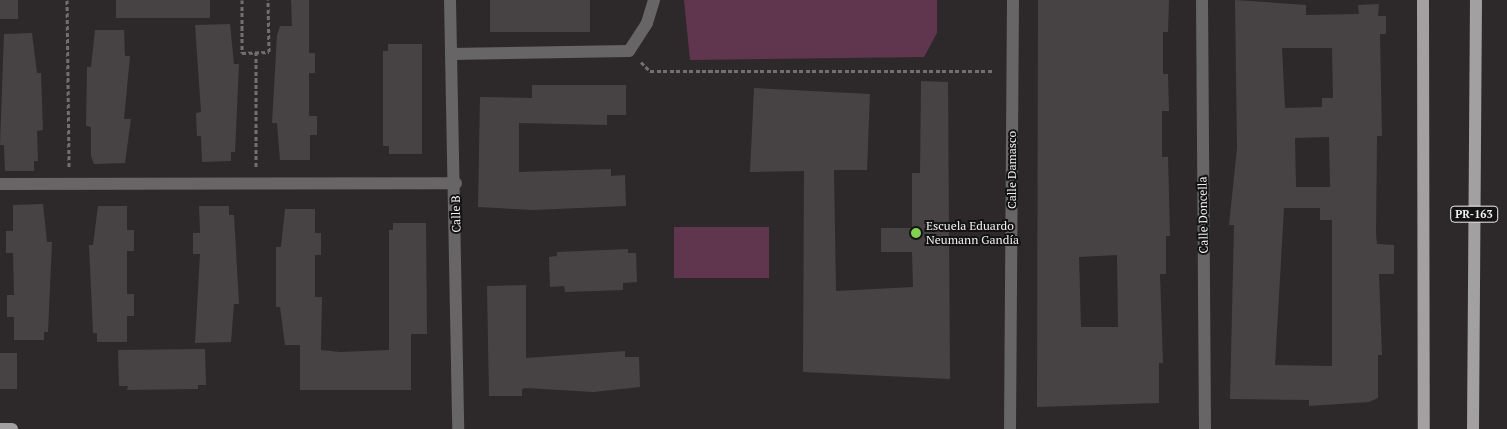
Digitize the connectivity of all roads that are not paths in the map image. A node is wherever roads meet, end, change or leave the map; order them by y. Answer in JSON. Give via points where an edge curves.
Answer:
{"nodes":[{"id":1,"x":450,"y":0,"type":"edge"},
{"id":2,"x":654,"y":0,"type":"edge"},
{"id":3,"x":1013,"y":0,"type":"edge"},
{"id":4,"x":1202,"y":0,"type":"edge"},
{"id":5,"x":1423,"y":0,"type":"edge"},
{"id":6,"x":1476,"y":0,"type":"edge"},
{"id":7,"x":451,"y":54,"type":"junction"},
{"id":8,"x":456,"y":183,"type":"junction"},
{"id":9,"x":0,"y":184,"type":"edge"},
{"id":10,"x":0,"y":429,"type":"edge"},
{"id":11,"x":12,"y":429,"type":"edge"},
{"id":12,"x":458,"y":429,"type":"edge"},
{"id":13,"x":1010,"y":429,"type":"edge"},
{"id":14,"x":1205,"y":429,"type":"edge"},
{"id":15,"x":1424,"y":429,"type":"edge"},
{"id":16,"x":1473,"y":429,"type":"edge"}],
"edges":[{"from":1,"to":7,"type":"street","name":"Calle B"},
{"from":2,"to":7,"type":"street","via":[[647,24],[629,51]]},
{"from":3,"to":13,"type":"street","name":"Calle Damasco"},
{"from":4,"to":14,"type":"street","name":"Calle Doncella"},
{"from":5,"to":15,"type":"main road"},
{"from":6,"to":16,"type":"main road","number":"PR-163"},
{"from":7,"to":8,"type":"street","name":"Calle B"},
{"from":8,"to":9,"type":"street"},
{"from":8,"to":12,"type":"street","name":"Calle B"},
{"from":10,"to":11,"type":"main road"}]}
